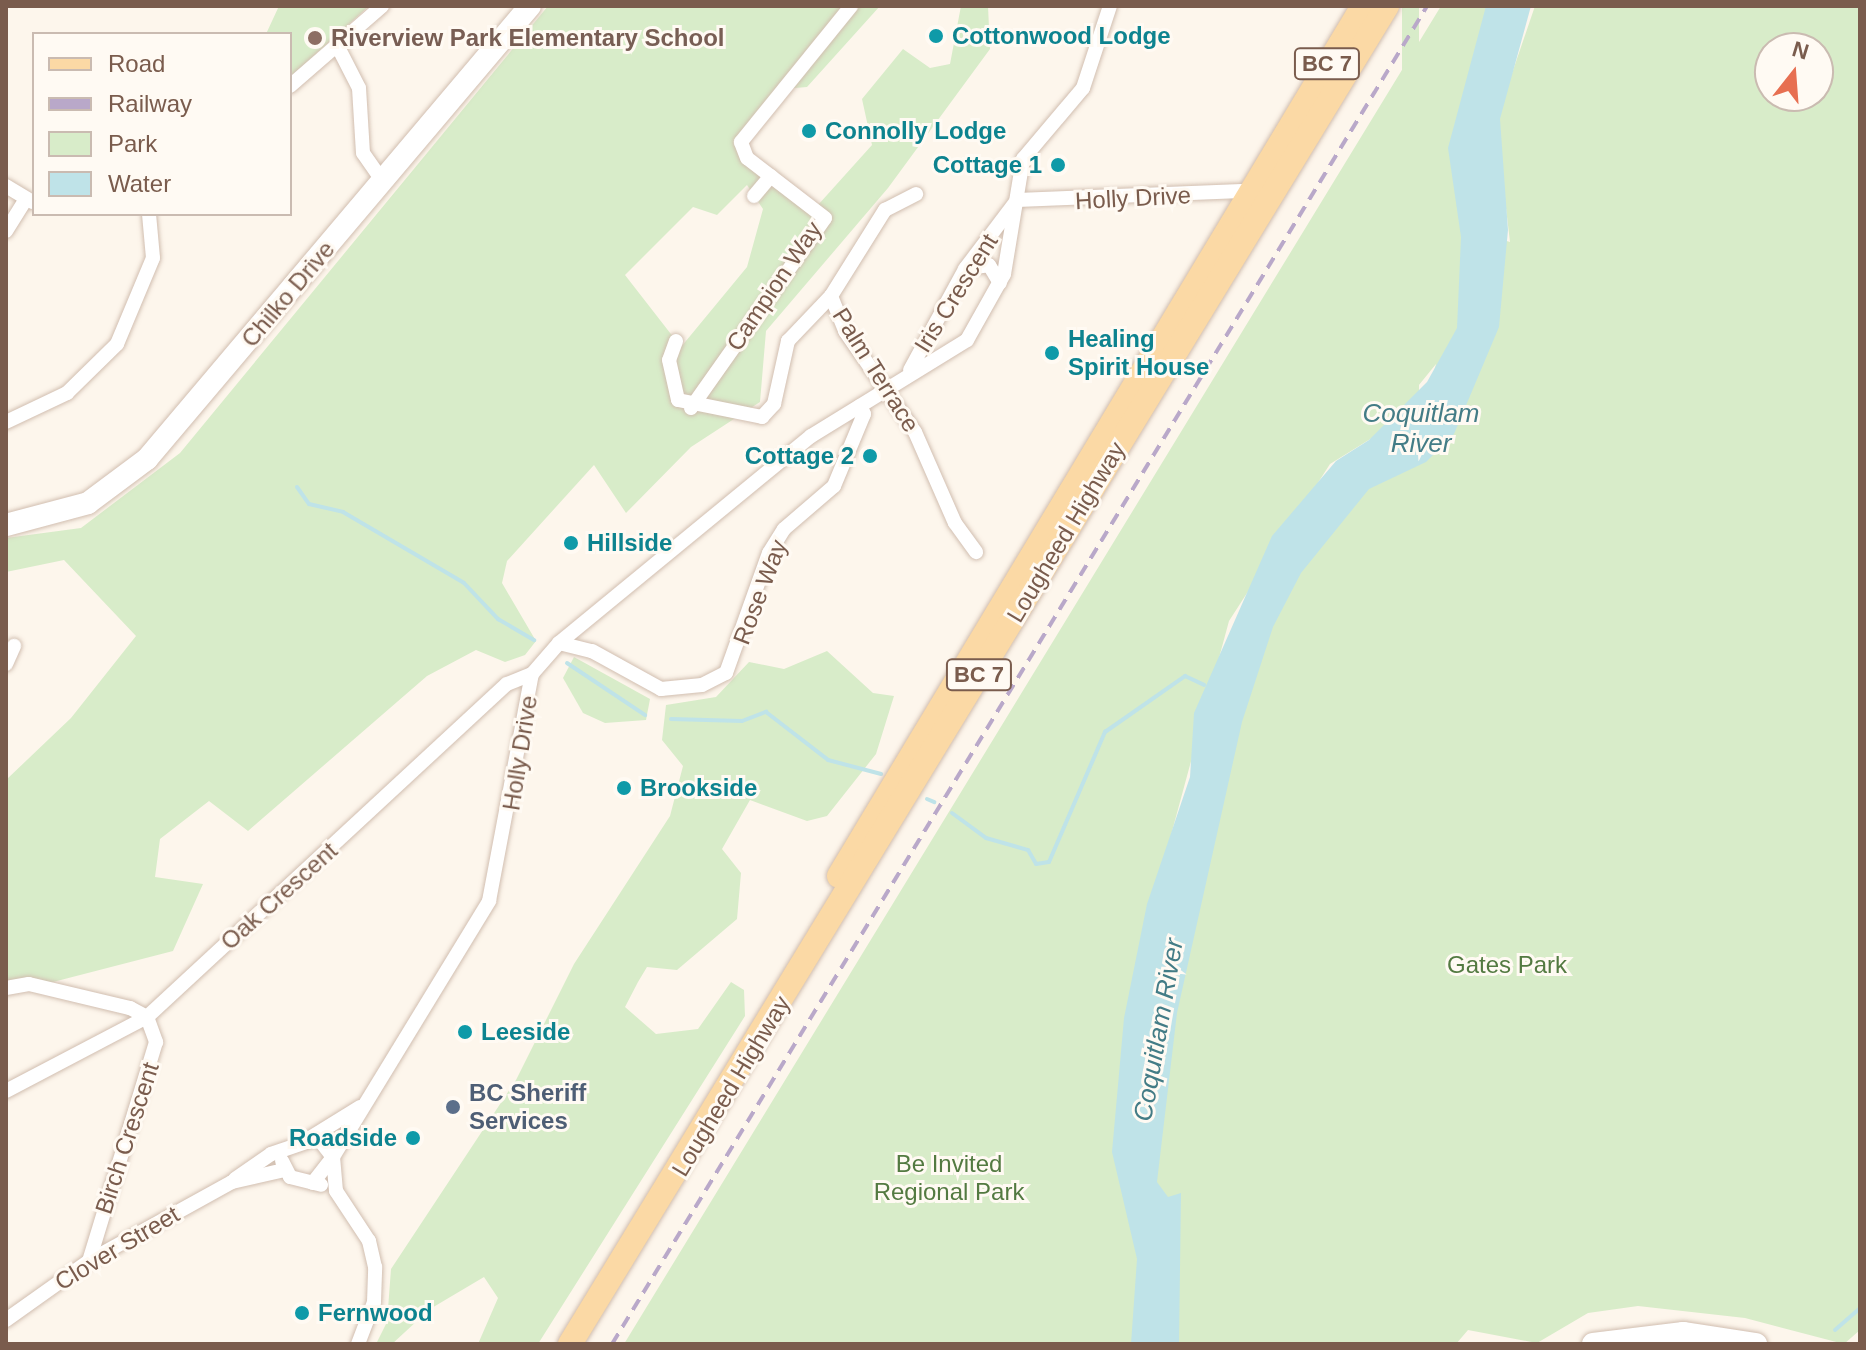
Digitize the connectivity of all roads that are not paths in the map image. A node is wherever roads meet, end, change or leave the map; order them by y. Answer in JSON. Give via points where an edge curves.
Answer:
{"nodes":[{"id":1,"x":382,"y":6,"type":"edge"},
{"id":2,"x":530,"y":6,"type":"edge"},
{"id":3,"x":851,"y":6,"type":"edge"},
{"id":4,"x":1110,"y":6,"type":"edge"},
{"id":5,"x":1363,"y":6,"type":"edge"},
{"id":6,"x":1387,"y":6,"type":"edge"},
{"id":7,"x":338,"y":47,"type":"junction"},
{"id":8,"x":292,"y":84,"type":"edge"},
{"id":9,"x":771,"y":176,"type":"junction"},
{"id":10,"x":383,"y":182,"type":"junction"},
{"id":11,"x":6,"y":186,"type":"edge"},
{"id":12,"x":1247,"y":191,"type":"junction"},
{"id":13,"x":916,"y":194,"type":"dead end"},
{"id":14,"x":754,"y":196,"type":"dead end"},
{"id":15,"x":30,"y":200,"type":"edge"},
{"id":16,"x":1018,"y":200,"type":"junction"},
{"id":17,"x":149,"y":216,"type":"edge"},
{"id":18,"x":6,"y":231,"type":"edge"},
{"id":19,"x":965,"y":269,"type":"junction"},
{"id":20,"x":1000,"y":283,"type":"junction"},
{"id":21,"x":831,"y":296,"type":"junction"},
{"id":22,"x":927,"y":334,"type":"junction"},
{"id":23,"x":676,"y":341,"type":"dead end"},
{"id":24,"x":950,"y":350,"type":"junction"},
{"id":25,"x":910,"y":370,"type":"junction"},
{"id":26,"x":887,"y":392,"type":"junction"},
{"id":27,"x":860,"y":406,"type":"junction"},
{"id":28,"x":691,"y":408,"type":"junction"},
{"id":29,"x":6,"y":422,"type":"edge"},
{"id":30,"x":6,"y":525,"type":"edge"},
{"id":31,"x":976,"y":552,"type":"dead end"},
{"id":32,"x":559,"y":643,"type":"junction"},
{"id":33,"x":14,"y":646,"type":"dead end"},
{"id":34,"x":6,"y":664,"type":"edge"},
{"id":35,"x":532,"y":674,"type":"junction"},
{"id":36,"x":6,"y":988,"type":"edge"},
{"id":37,"x":147,"y":1017,"type":"junction"},
{"id":38,"x":6,"y":1091,"type":"edge"},
{"id":39,"x":363,"y":1105,"type":"junction"},
{"id":40,"x":309,"y":1138,"type":"junction"},
{"id":41,"x":289,"y":1146,"type":"junction"},
{"id":42,"x":333,"y":1157,"type":"junction"},
{"id":43,"x":284,"y":1170,"type":"junction"},
{"id":44,"x":232,"y":1182,"type":"junction"},
{"id":45,"x":313,"y":1183,"type":"junction"},
{"id":46,"x":336,"y":1191,"type":"junction"},
{"id":47,"x":89,"y":1261,"type":"junction"},
{"id":48,"x":6,"y":1320,"type":"edge"},
{"id":49,"x":569,"y":1342,"type":"edge"},
{"id":50,"x":358,"y":1344,"type":"edge"},
{"id":51,"x":1593,"y":1344,"type":"edge"},
{"id":52,"x":1756,"y":1344,"type":"edge"}],
"edges":[{"from":1,"to":7,"type":"street"},
{"from":2,"to":10,"type":"street","name":"Chilko Drive"},
{"from":3,"to":9,"type":"street","name":"Campion Way","via":[[741,142],[747,158]]},
{"from":4,"to":16,"type":"street","via":[[1083,88],[1026,150]]},
{"from":5,"to":12,"type":"main road","name":"Lougheed Highway","number":"BC 7"},
{"from":6,"to":49,"type":"main road","name":"Lougheed Highway","number":"BC 7"},
{"from":7,"to":8,"type":"street"},
{"from":7,"to":10,"type":"street","via":[[359,88],[363,153]]},
{"from":9,"to":14,"type":"street"},
{"from":9,"to":28,"type":"street","name":"Campion Way","via":[[825,218]]},
{"from":10,"to":30,"type":"street","name":"Chilko Drive","via":[[127,478],[67,512]]},
{"from":11,"to":15,"type":"street"},
{"from":12,"to":16,"type":"street","name":"Holly Drive"},
{"from":12,"to":49,"type":"main road","name":"Lougheed Highway","number":"BC 7"},
{"from":13,"to":21,"type":"street","via":[[885,210]]},
{"from":15,"to":18,"type":"street"},
{"from":16,"to":19,"type":"street","name":"Iris Crescent"},
{"from":16,"to":20,"type":"street","name":"Iris Crescent"},
{"from":17,"to":29,"type":"street","via":[[153,258],[117,344],[67,393]]},
{"from":19,"to":20,"type":"street","via":[[989,265]]},
{"from":19,"to":22,"type":"street","name":"Iris Crescent"},
{"from":20,"to":24,"type":"street","name":"Iris Crescent","via":[[967,340]]},
{"from":21,"to":26,"type":"street","name":"Palm Terrace"},
{"from":21,"to":28,"type":"street","name":"Palm Terrace","via":[[788,341],[774,404],[762,417]]},
{"from":22,"to":24,"type":"street","via":[[928,345]]},
{"from":22,"to":25,"type":"street","name":"Iris Crescent"},
{"from":23,"to":28,"type":"street","via":[[671,390]]},
{"from":24,"to":25,"type":"street","name":"Iris Crescent"},
{"from":25,"to":26,"type":"street","name":"Iris Crescent"},
{"from":26,"to":27,"type":"street","name":"Holly Drive"},
{"from":26,"to":31,"type":"street","name":"Palm Terrace"},
{"from":27,"to":32,"type":"street","name":"Holly Drive","via":[[811,436]]},
{"from":27,"to":32,"type":"street","name":"Rose Way","via":[[864,414],[834,486],[784,529],[769,553],[726,673],[702,685],[661,689],[592,651]]},
{"from":32,"to":35,"type":"street","name":"Holly Drive"},
{"from":33,"to":34,"type":"street"},
{"from":35,"to":37,"type":"street","name":"Oak Crescent","via":[[507,684]]},
{"from":35,"to":39,"type":"street","name":"Holly Drive","via":[[489,901]]},
{"from":36,"to":37,"type":"street","via":[[29,984]]},
{"from":37,"to":38,"type":"street","name":"Oak Crescent"},
{"from":37,"to":47,"type":"street","name":"Birch Crescent","via":[[156,1042],[153,1070]]},
{"from":39,"to":40,"type":"street","name":"Holly Drive"},
{"from":39,"to":42,"type":"street","name":"Holly Drive"},
{"from":40,"to":41,"type":"street"},
{"from":40,"to":42,"type":"street","via":[[326,1142]]},
{"from":41,"to":43,"type":"street"},
{"from":41,"to":44,"type":"street","name":"Clover Street"},
{"from":42,"to":45,"type":"street"},
{"from":42,"to":46,"type":"street"},
{"from":43,"to":44,"type":"street","name":"Clover Street"},
{"from":43,"to":45,"type":"street"},
{"from":44,"to":47,"type":"street","name":"Clover Street"},
{"from":45,"to":46,"type":"street"},
{"from":46,"to":50,"type":"street","via":[[369,1241],[375,1267],[374,1302]]},
{"from":47,"to":48,"type":"street","name":"Clover Street"},
{"from":51,"to":52,"type":"street","via":[[1668,1333]]}]}
